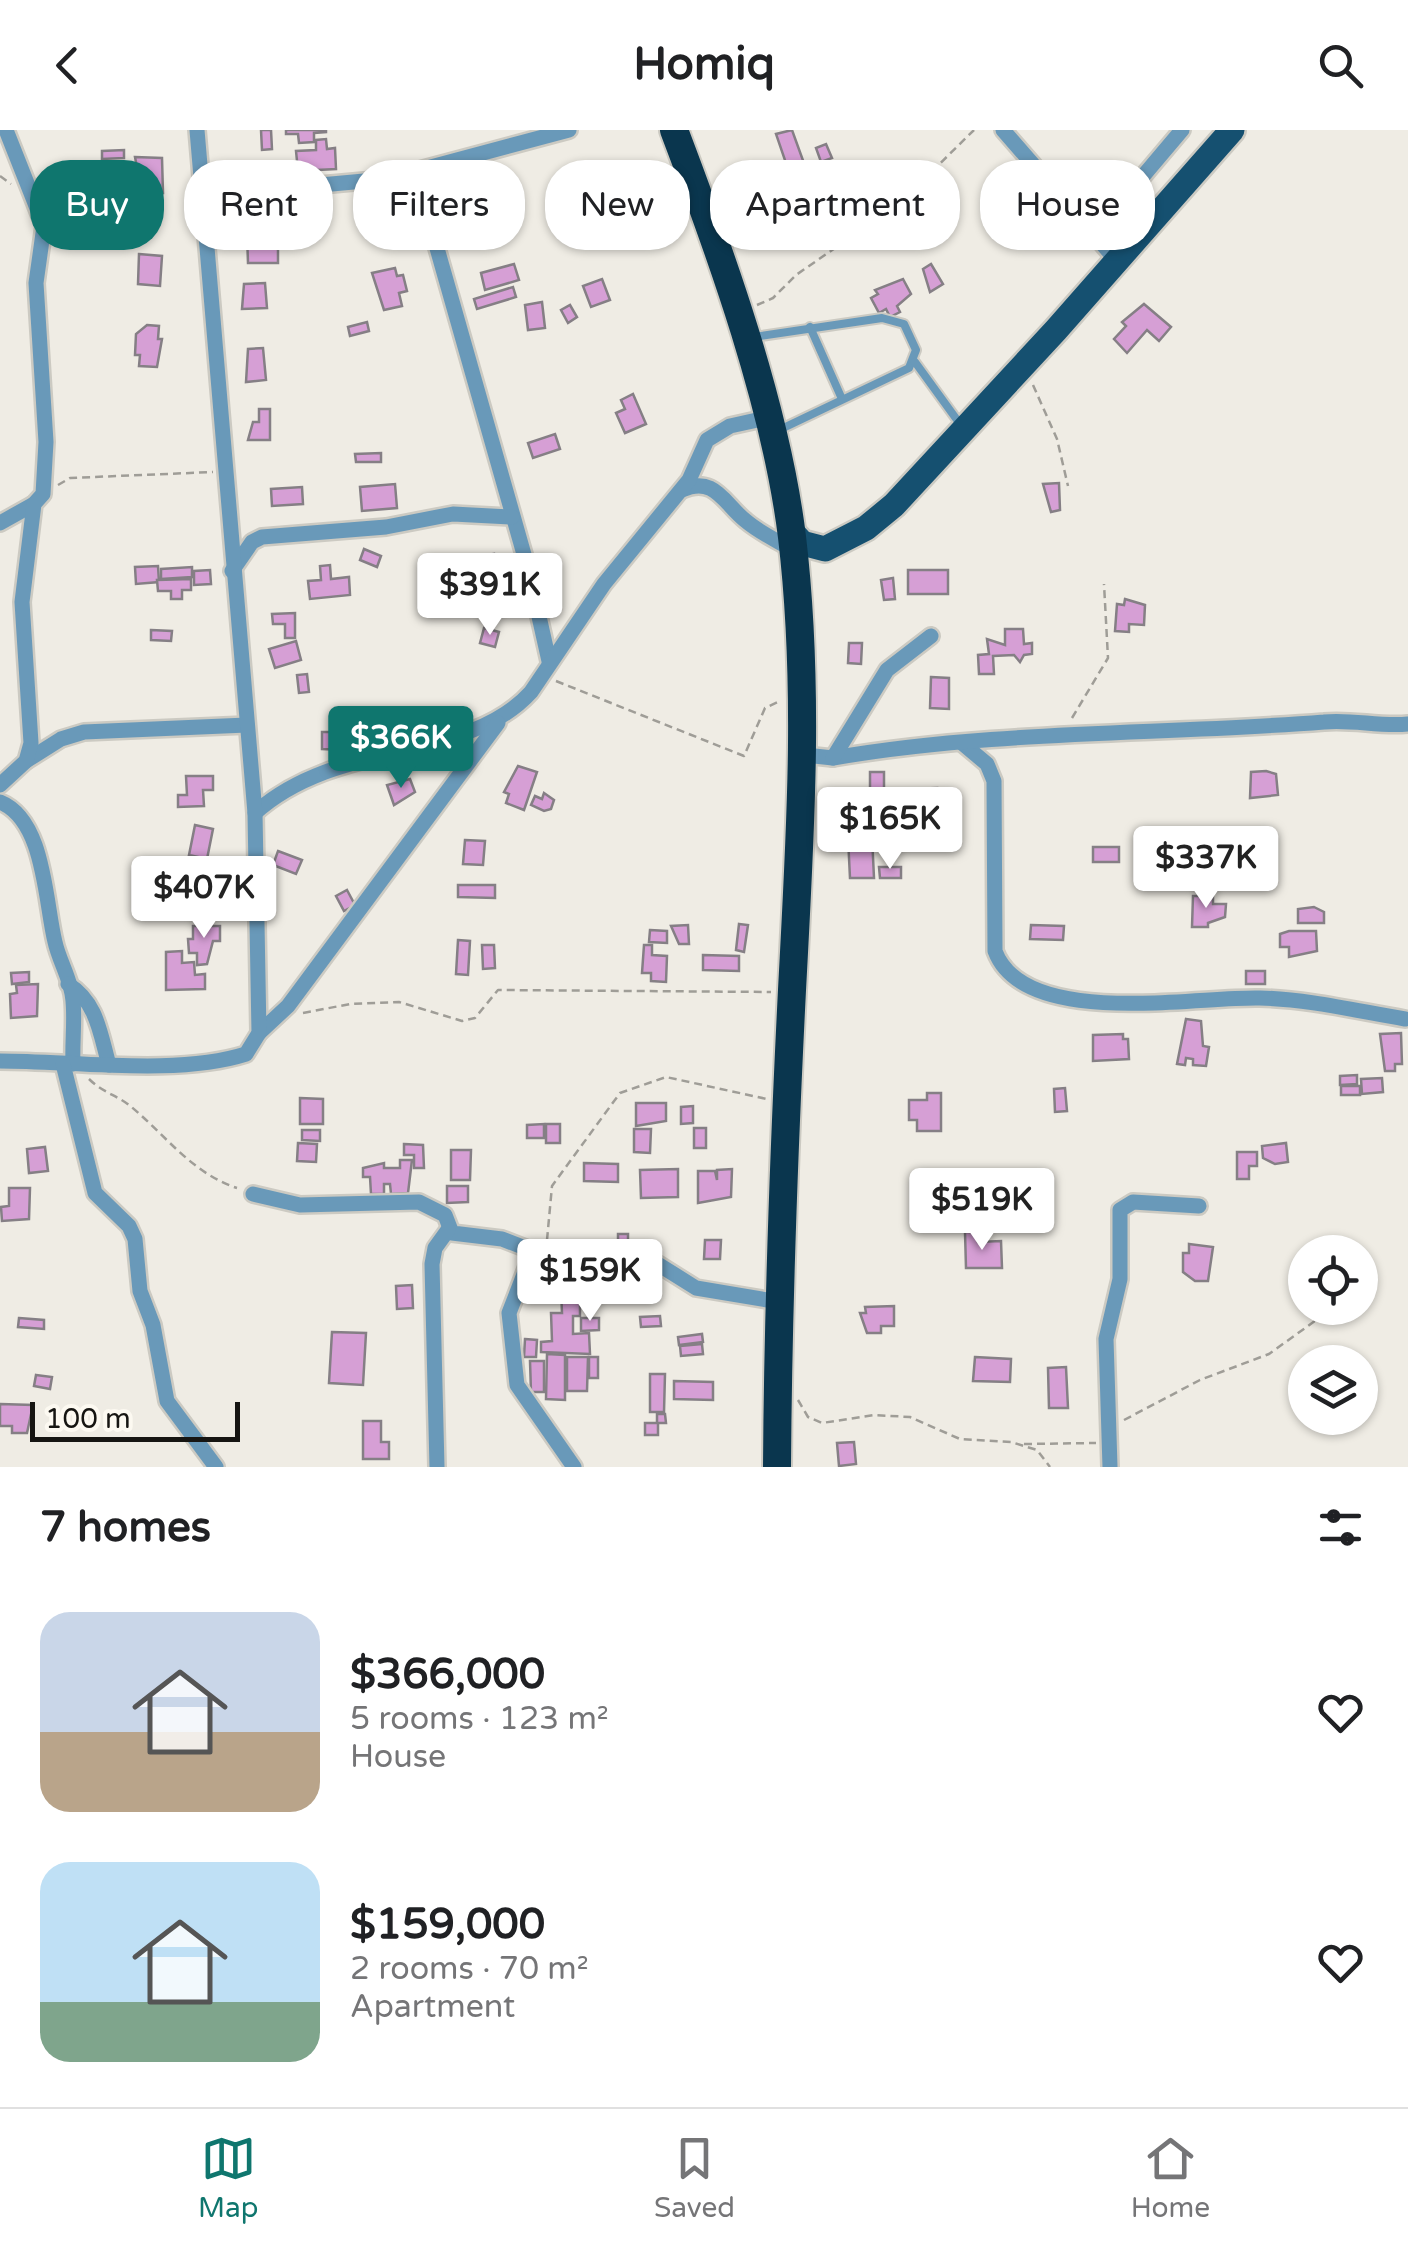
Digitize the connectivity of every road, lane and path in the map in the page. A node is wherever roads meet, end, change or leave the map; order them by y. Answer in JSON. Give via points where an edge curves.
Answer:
{"nodes":[{"id":1,"x":6,"y":130,"type":"edge"},
{"id":2,"x":197,"y":130,"type":"edge"},
{"id":3,"x":569,"y":130,"type":"edge"},
{"id":4,"x":674,"y":130,"type":"edge"},
{"id":5,"x":974,"y":130,"type":"edge"},
{"id":6,"x":1003,"y":130,"type":"edge"},
{"id":7,"x":1182,"y":130,"type":"edge"},
{"id":8,"x":1228,"y":132,"type":"edge"},
{"id":9,"x":199,"y":160,"type":"edge"},
{"id":10,"x":462,"y":160,"type":"edge"},
{"id":11,"x":1030,"y":160,"type":"edge"},
{"id":12,"x":1155,"y":162,"type":"edge"},
{"id":13,"x":206,"y":250,"type":"edge"},
{"id":14,"x":436,"y":250,"type":"edge"},
{"id":15,"x":1108,"y":250,"type":"edge"},
{"id":16,"x":1117,"y":261,"type":"junction"},
{"id":17,"x":736,"y":310,"type":"junction"},
{"id":18,"x":810,"y":327,"type":"junction"},
{"id":19,"x":744,"y":338,"type":"junction"},
{"id":20,"x":915,"y":362,"type":"junction"},
{"id":21,"x":1024,"y":365,"type":"junction"},
{"id":22,"x":842,"y":399,"type":"junction"},
{"id":23,"x":768,"y":426,"type":"junction"},
{"id":24,"x":963,"y":428,"type":"junction"},
{"id":25,"x":224,"y":473,"type":"junction"},
{"id":26,"x":1068,"y":486,"type":"dead end"},
{"id":27,"x":682,"y":490,"type":"junction"},
{"id":28,"x":39,"y":499,"type":"junction"},
{"id":29,"x":512,"y":516,"type":"junction"},
{"id":30,"x":0,"y":523,"type":"edge"},
{"id":31,"x":792,"y":541,"type":"junction"},
{"id":32,"x":232,"y":571,"type":"junction"},
{"id":33,"x":1104,"y":584,"type":"dead end"},
{"id":34,"x":931,"y":636,"type":"dead end"},
{"id":35,"x":545,"y":668,"type":"junction"},
{"id":36,"x":805,"y":697,"type":"junction"},
{"id":37,"x":501,"y":720,"type":"junction"},
{"id":38,"x":1408,"y":724,"type":"edge"},
{"id":39,"x":247,"y":725,"type":"junction"},
{"id":40,"x":1066,"y":733,"type":"junction"},
{"id":41,"x":962,"y":743,"type":"junction"},
{"id":42,"x":819,"y":756,"type":"junction"},
{"id":43,"x":26,"y":761,"type":"junction"},
{"id":44,"x":0,"y":784,"type":"edge"},
{"id":45,"x":0,"y":802,"type":"edge"},
{"id":46,"x":255,"y":812,"type":"junction"},
{"id":47,"x":68,"y":984,"type":"junction"},
{"id":48,"x":792,"y":992,"type":"junction"},
{"id":49,"x":1404,"y":1018,"type":"dead end"},
{"id":50,"x":273,"y":1024,"type":"junction"},
{"id":51,"x":259,"y":1033,"type":"junction"},
{"id":52,"x":2,"y":1063,"type":"edge"},
{"id":53,"x":72,"y":1064,"type":"junction"},
{"id":54,"x":110,"y":1065,"type":"junction"},
{"id":55,"x":788,"y":1104,"type":"junction"},
{"id":56,"x":253,"y":1194,"type":"joint"},
{"id":57,"x":1199,"y":1206,"type":"dead end"},
{"id":58,"x":448,"y":1230,"type":"junction"},
{"id":59,"x":536,"y":1251,"type":"junction"},
{"id":60,"x":779,"y":1302,"type":"junction"},
{"id":61,"x":1309,"y":1325,"type":"edge"},
{"id":62,"x":790,"y":1388,"type":"dead end"},
{"id":63,"x":1110,"y":1437,"type":"junction"},
{"id":64,"x":1017,"y":1444,"type":"junction"},
{"id":65,"x":216,"y":1467,"type":"edge"},
{"id":66,"x":437,"y":1467,"type":"edge"},
{"id":67,"x":574,"y":1467,"type":"edge"},
{"id":68,"x":777,"y":1467,"type":"edge"},
{"id":69,"x":1050,"y":1467,"type":"edge"},
{"id":70,"x":1110,"y":1467,"type":"edge"}],
"edges":[{"from":1,"to":28,"type":"street","via":[[44,226],[36,283],[46,442]]},
{"from":2,"to":9,"type":"street"},
{"from":3,"to":10,"type":"street"},
{"from":4,"to":17,"type":"highway"},
{"from":5,"to":17,"type":"path","via":[[900,202],[773,298]]},
{"from":6,"to":11,"type":"street"},
{"from":7,"to":12,"type":"street"},
{"from":8,"to":16,"type":"main road"},
{"from":13,"to":25,"type":"street"},
{"from":14,"to":29,"type":"street"},
{"from":15,"to":16,"type":"street"},
{"from":16,"to":21,"type":"main road"},
{"from":17,"to":19,"type":"highway"},
{"from":18,"to":19,"type":"lane"},
{"from":18,"to":20,"type":"lane","via":[[895,320],[904,324]]},
{"from":18,"to":22,"type":"lane"},
{"from":19,"to":23,"type":"highway"},
{"from":20,"to":22,"type":"lane"},
{"from":20,"to":24,"type":"lane"},
{"from":21,"to":24,"type":"main road"},
{"from":21,"to":26,"type":"path","via":[[1057,439]]},
{"from":22,"to":23,"type":"lane"},
{"from":23,"to":27,"type":"street","via":[[716,432]]},
{"from":23,"to":31,"type":"highway"},
{"from":24,"to":31,"type":"main road","via":[[894,505],[852,536],[825,549]]},
{"from":25,"to":28,"type":"path","via":[[70,478]]},
{"from":25,"to":32,"type":"street"},
{"from":27,"to":31,"type":"street","via":[[716,489],[750,525]]},
{"from":27,"to":35,"type":"street"},
{"from":28,"to":30,"type":"street"},
{"from":28,"to":43,"type":"street","via":[[22,602],[32,727]]},
{"from":29,"to":32,"type":"street","via":[[453,514],[386,528],[262,537]]},
{"from":29,"to":35,"type":"street"},
{"from":31,"to":36,"type":"highway"},
{"from":32,"to":39,"type":"street"},
{"from":33,"to":40,"type":"path","via":[[1108,658]]},
{"from":34,"to":42,"type":"street","via":[[887,670]]},
{"from":35,"to":36,"type":"path","via":[[744,756],[765,708]]},
{"from":35,"to":37,"type":"street"},
{"from":36,"to":42,"type":"highway"},
{"from":37,"to":46,"type":"street","via":[[325,770],[276,793]]},
{"from":37,"to":50,"type":"street"},
{"from":38,"to":40,"type":"street","via":[[1328,721]]},
{"from":39,"to":43,"type":"street","via":[[96,730],[60,739]]},
{"from":39,"to":46,"type":"street"},
{"from":40,"to":41,"type":"street"},
{"from":41,"to":42,"type":"street"},
{"from":41,"to":49,"type":"street","via":[[987,764],[994,780],[995,951],[1016,981],[1092,1003],[1259,998]]},
{"from":42,"to":48,"type":"highway"},
{"from":43,"to":44,"type":"street"},
{"from":45,"to":47,"type":"street","via":[[23,820],[44,868]]},
{"from":46,"to":51,"type":"street"},
{"from":47,"to":53,"type":"street"},
{"from":47,"to":54,"type":"street","via":[[94,1011]]},
{"from":48,"to":50,"type":"path","via":[[498,990],[474,1018],[462,1021],[416,1004],[374,1002]]},
{"from":48,"to":55,"type":"highway"},
{"from":50,"to":51,"type":"street"},
{"from":51,"to":54,"type":"street","via":[[246,1054],[234,1058]]},
{"from":52,"to":53,"type":"street"},
{"from":53,"to":54,"type":"street"},
{"from":53,"to":56,"type":"path","via":[[210,1177]]},
{"from":53,"to":65,"type":"street","via":[[95,1194],[135,1239],[166,1400]]},
{"from":55,"to":59,"type":"path","via":[[666,1077],[620,1093],[552,1186],[546,1242]]},
{"from":55,"to":60,"type":"highway"},
{"from":56,"to":58,"type":"street","via":[[300,1205],[420,1202],[440,1210]]},
{"from":57,"to":63,"type":"street","via":[[1133,1202],[1120,1210],[1120,1279],[1106,1339]]},
{"from":58,"to":59,"type":"street"},
{"from":58,"to":66,"type":"street","via":[[432,1264]]},
{"from":59,"to":60,"type":"street","via":[[653,1261],[696,1288]]},
{"from":59,"to":67,"type":"street","via":[[509,1314],[517,1385]]},
{"from":60,"to":68,"type":"highway"},
{"from":61,"to":63,"type":"path","via":[[1269,1354],[1200,1380]]},
{"from":62,"to":64,"type":"path","via":[[808,1417],[822,1423],[910,1417],[960,1439]]},
{"from":63,"to":64,"type":"path"},
{"from":63,"to":70,"type":"street"},
{"from":64,"to":69,"type":"path","via":[[1037,1450]]}]}
